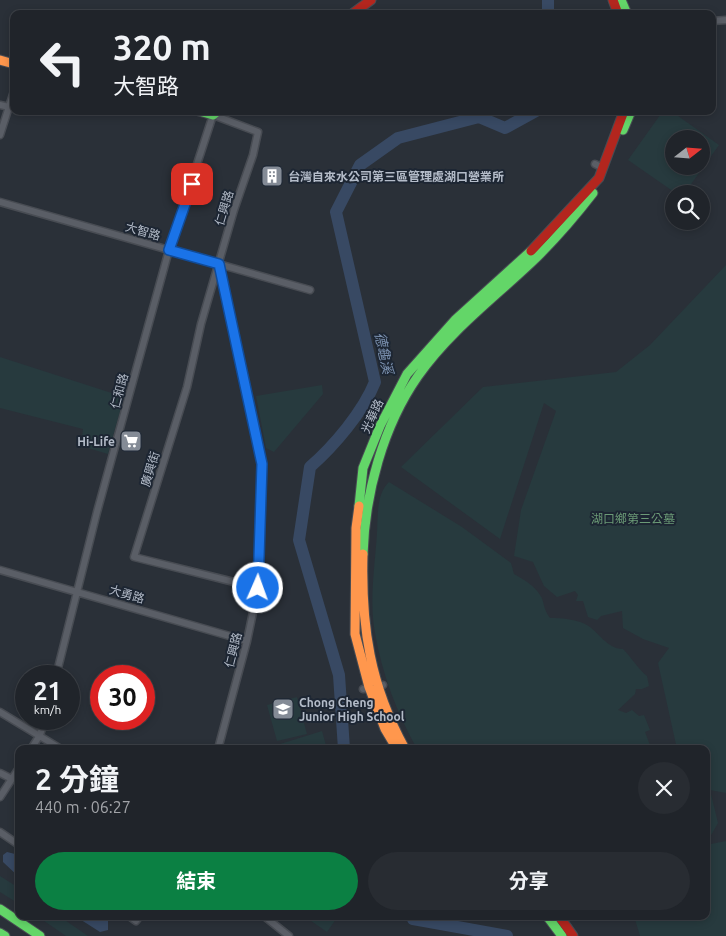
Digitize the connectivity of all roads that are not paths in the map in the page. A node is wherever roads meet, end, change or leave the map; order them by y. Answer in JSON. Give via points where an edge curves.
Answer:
{"nodes":[{"id":1,"x":371,"y":0,"type":"edge"},
{"id":2,"x":357,"y":10,"type":"edge"},
{"id":3,"x":10,"y":104,"type":"edge"},
{"id":4,"x":0,"y":105,"type":"edge"},
{"id":5,"x":9,"y":107,"type":"junction"},
{"id":6,"x":215,"y":115,"type":"edge"},
{"id":7,"x":220,"y":115,"type":"edge"},
{"id":8,"x":622,"y":115,"type":"edge"},
{"id":9,"x":629,"y":115,"type":"edge"},
{"id":10,"x":0,"y":135,"type":"edge"},
{"id":11,"x":0,"y":202,"type":"edge"},
{"id":12,"x":169,"y":250,"type":"junction"},
{"id":13,"x":219,"y":264,"type":"junction"},
{"id":14,"x":310,"y":290,"type":"dead end"},
{"id":15,"x":0,"y":570,"type":"edge"},
{"id":16,"x":258,"y":588,"type":"junction"},
{"id":17,"x":78,"y":592,"type":"junction"},
{"id":18,"x":247,"y":641,"type":"junction"},
{"id":19,"x":59,"y":665,"type":"edge"},
{"id":20,"x":373,"y":687,"type":"junction"},
{"id":21,"x":0,"y":712,"type":"edge"},
{"id":22,"x":41,"y":730,"type":"edge"},
{"id":23,"x":40,"y":735,"type":"junction"},
{"id":24,"x":34,"y":745,"type":"edge"},
{"id":25,"x":55,"y":745,"type":"edge"},
{"id":26,"x":219,"y":745,"type":"edge"},
{"id":27,"x":395,"y":745,"type":"edge"},
{"id":28,"x":403,"y":745,"type":"edge"},
{"id":29,"x":0,"y":773,"type":"edge"},
{"id":30,"x":15,"y":774,"type":"edge"},
{"id":31,"x":12,"y":779,"type":"junction"},
{"id":32,"x":0,"y":796,"type":"edge"},
{"id":33,"x":0,"y":832,"type":"edge"},
{"id":34,"x":15,"y":842,"type":"edge"},
{"id":35,"x":0,"y":909,"type":"edge"},
{"id":36,"x":15,"y":919,"type":"edge"},
{"id":37,"x":16,"y":920,"type":"edge"},
{"id":38,"x":269,"y":920,"type":"edge"},
{"id":39,"x":549,"y":920,"type":"edge"},
{"id":40,"x":562,"y":920,"type":"edge"},
{"id":41,"x":0,"y":933,"type":"edge"},
{"id":42,"x":5,"y":936,"type":"edge"},
{"id":43,"x":40,"y":936,"type":"edge"},
{"id":44,"x":289,"y":936,"type":"edge"},
{"id":45,"x":562,"y":936,"type":"edge"},
{"id":46,"x":574,"y":936,"type":"edge"}],
"edges":[{"from":1,"to":2,"type":"main road"},
{"from":3,"to":5,"type":"street"},
{"from":4,"to":5,"type":"street"},
{"from":5,"to":10,"type":"street"},
{"from":6,"to":12,"type":"street","name":"仁和路"},
{"from":7,"to":13,"type":"street","name":"仁興路","via":[[258,132]]},
{"from":8,"to":20,"type":"main road","name":"光華路","via":[[599,166],[599,178],[456,319],[407,374],[380,426],[363,468],[356,528],[355,634]]},
{"from":9,"to":20,"type":"main road","name":"光華路","via":[[603,180],[576,216],[540,255],[461,326],[418,377],[400,406],[374,472],[364,537],[364,628]]},
{"from":11,"to":12,"type":"street","name":"大智路"},
{"from":12,"to":13,"type":"street","name":"大智路"},
{"from":12,"to":17,"type":"street","name":"仁和路"},
{"from":13,"to":14,"type":"street","name":"大智路"},
{"from":13,"to":16,"type":"street","name":"仁興路","via":[[262,464]]},
{"from":13,"to":16,"type":"street","name":"廣興街","via":[[187,387],[134,557]]},
{"from":15,"to":17,"type":"street","name":"大勇路"},
{"from":16,"to":18,"type":"street","name":"仁興路"},
{"from":17,"to":18,"type":"street","name":"大勇路"},
{"from":17,"to":19,"type":"street","name":"仁和路"},
{"from":18,"to":26,"type":"street","name":"仁興路"},
{"from":20,"to":27,"type":"main road","name":"光華路","via":[[385,729]]},
{"from":20,"to":28,"type":"main road","name":"光華路"},
{"from":21,"to":23,"type":"street"},
{"from":22,"to":23,"type":"street"},
{"from":23,"to":24,"type":"street"},
{"from":23,"to":25,"type":"street"},
{"from":29,"to":31,"type":"street"},
{"from":30,"to":31,"type":"street"},
{"from":31,"to":32,"type":"street"},
{"from":33,"to":34,"type":"street"},
{"from":35,"to":36,"type":"main road"},
{"from":37,"to":43,"type":"main road"},
{"from":38,"to":44,"type":"street"},
{"from":39,"to":45,"type":"main road"},
{"from":40,"to":46,"type":"main road"},
{"from":41,"to":42,"type":"main road"}]}
